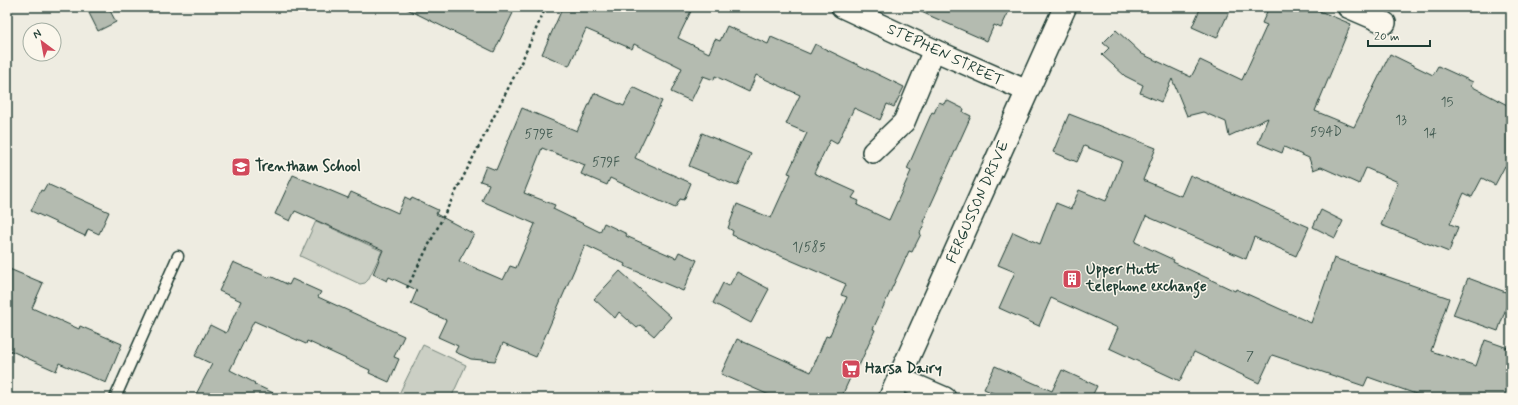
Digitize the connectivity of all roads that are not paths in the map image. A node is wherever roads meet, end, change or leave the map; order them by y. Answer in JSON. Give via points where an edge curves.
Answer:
{"nodes":[{"id":1,"x":842,"y":7,"type":"edge"},
{"id":2,"x":1065,"y":7,"type":"edge"},
{"id":3,"x":1348,"y":7,"type":"edge"},
{"id":4,"x":1385,"y":23,"type":"dead end"},
{"id":5,"x":934,"y":50,"type":"junction"},
{"id":6,"x":1027,"y":91,"type":"junction"},
{"id":7,"x":873,"y":152,"type":"dead end"},
{"id":8,"x":178,"y":256,"type":"dead end"},
{"id":9,"x":899,"y":378,"type":"junction"},
{"id":10,"x":115,"y":398,"type":"edge"},
{"id":11,"x":890,"y":398,"type":"edge"},
{"id":12,"x":945,"y":398,"type":"edge"}],
"edges":[{"from":1,"to":5,"type":"street","name":"STEPHEN STREET"},
{"from":2,"to":6,"type":"main road","name":"FERGUSSON DRIVE"},
{"from":3,"to":4,"type":"street"},
{"from":5,"to":6,"type":"street","name":"STEPHEN STREET"},
{"from":5,"to":7,"type":"street","via":[[904,122]]},
{"from":6,"to":9,"type":"main road","name":"FERGUSSON DRIVE"},
{"from":8,"to":10,"type":"lane"},
{"from":9,"to":11,"type":"main road","name":"FERGUSSON DRIVE"},
{"from":9,"to":12,"type":"street"}]}
